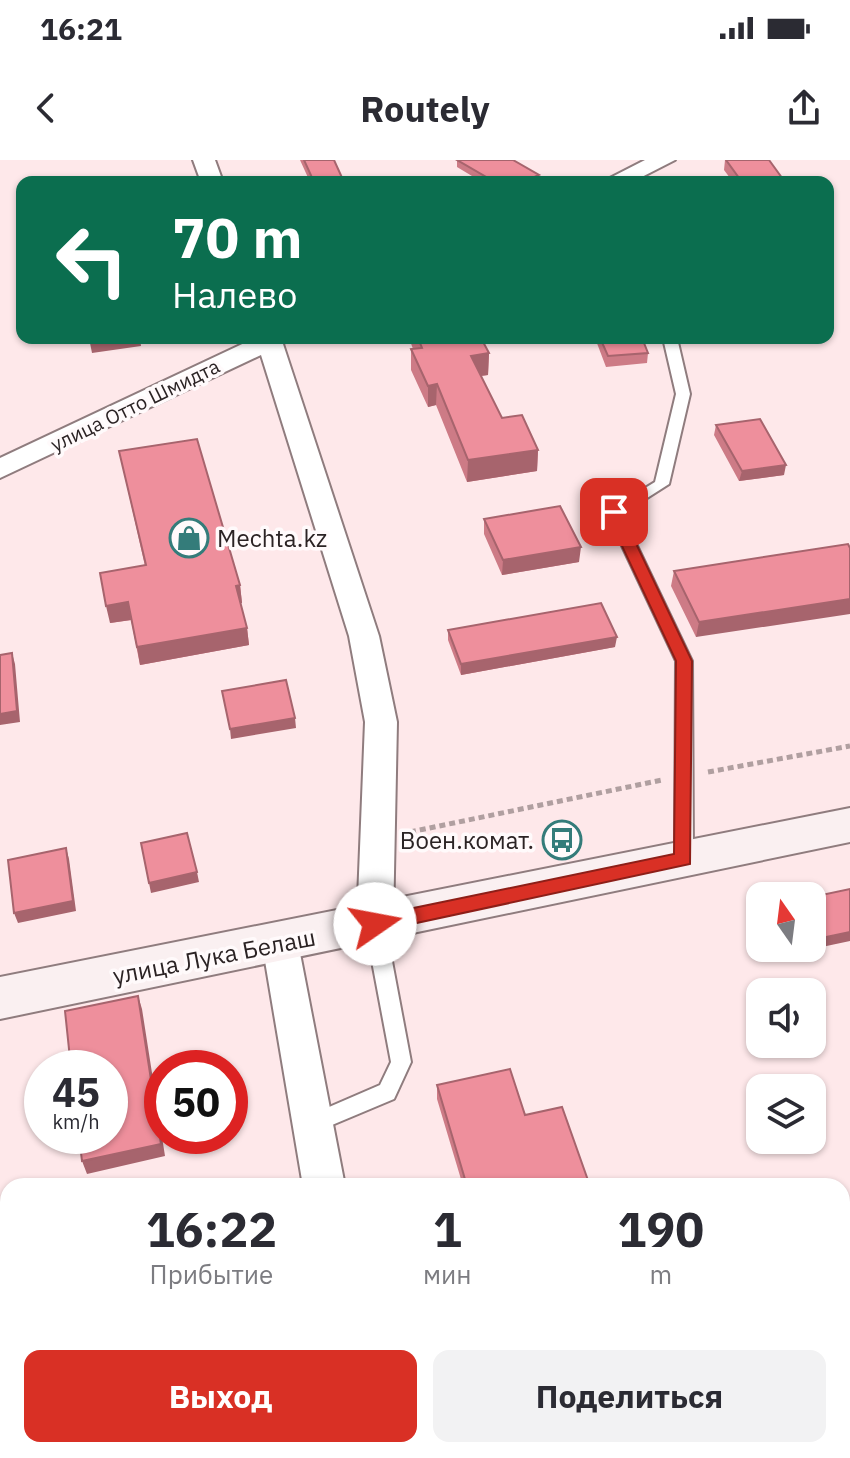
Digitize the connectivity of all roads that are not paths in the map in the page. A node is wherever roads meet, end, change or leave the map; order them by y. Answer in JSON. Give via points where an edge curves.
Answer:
{"nodes":[{"id":1,"x":664,"y":160,"type":"edge"},
{"id":2,"x":633,"y":176,"type":"edge"},
{"id":3,"x":260,"y":344,"type":"edge"},
{"id":4,"x":273,"y":344,"type":"edge"},
{"id":5,"x":671,"y":344,"type":"edge"},
{"id":6,"x":5,"y":465,"type":"edge"},
{"id":7,"x":850,"y":825,"type":"edge"},
{"id":8,"x":684,"y":859,"type":"junction"},
{"id":9,"x":375,"y":924,"type":"junction"},
{"id":10,"x":280,"y":943,"type":"junction"},
{"id":11,"x":0,"y":998,"type":"edge"},
{"id":12,"x":313,"y":1124,"type":"junction"},
{"id":13,"x":323,"y":1178,"type":"edge"}],
"edges":[{"from":1,"to":2,"type":"street"},
{"from":3,"to":6,"type":"street","name":"улица Отто Шмидта"},
{"from":4,"to":9,"type":"street","via":[[364,636],[381,722]]},
{"from":5,"to":8,"type":"lane","via":[[683,394],[662,484],[614,512],[684,661]]},
{"from":7,"to":8,"type":"main road","name":"улица Лука Белаш"},
{"from":8,"to":9,"type":"main road","name":"улица Лука Белаш"},
{"from":9,"to":10,"type":"main road","name":"улица Лука Белаш"},
{"from":9,"to":12,"type":"lane","via":[[401,1062],[387,1092]]},
{"from":10,"to":11,"type":"main road","name":"улица Лука Белаш"},
{"from":10,"to":12,"type":"street"},
{"from":12,"to":13,"type":"street"}]}
